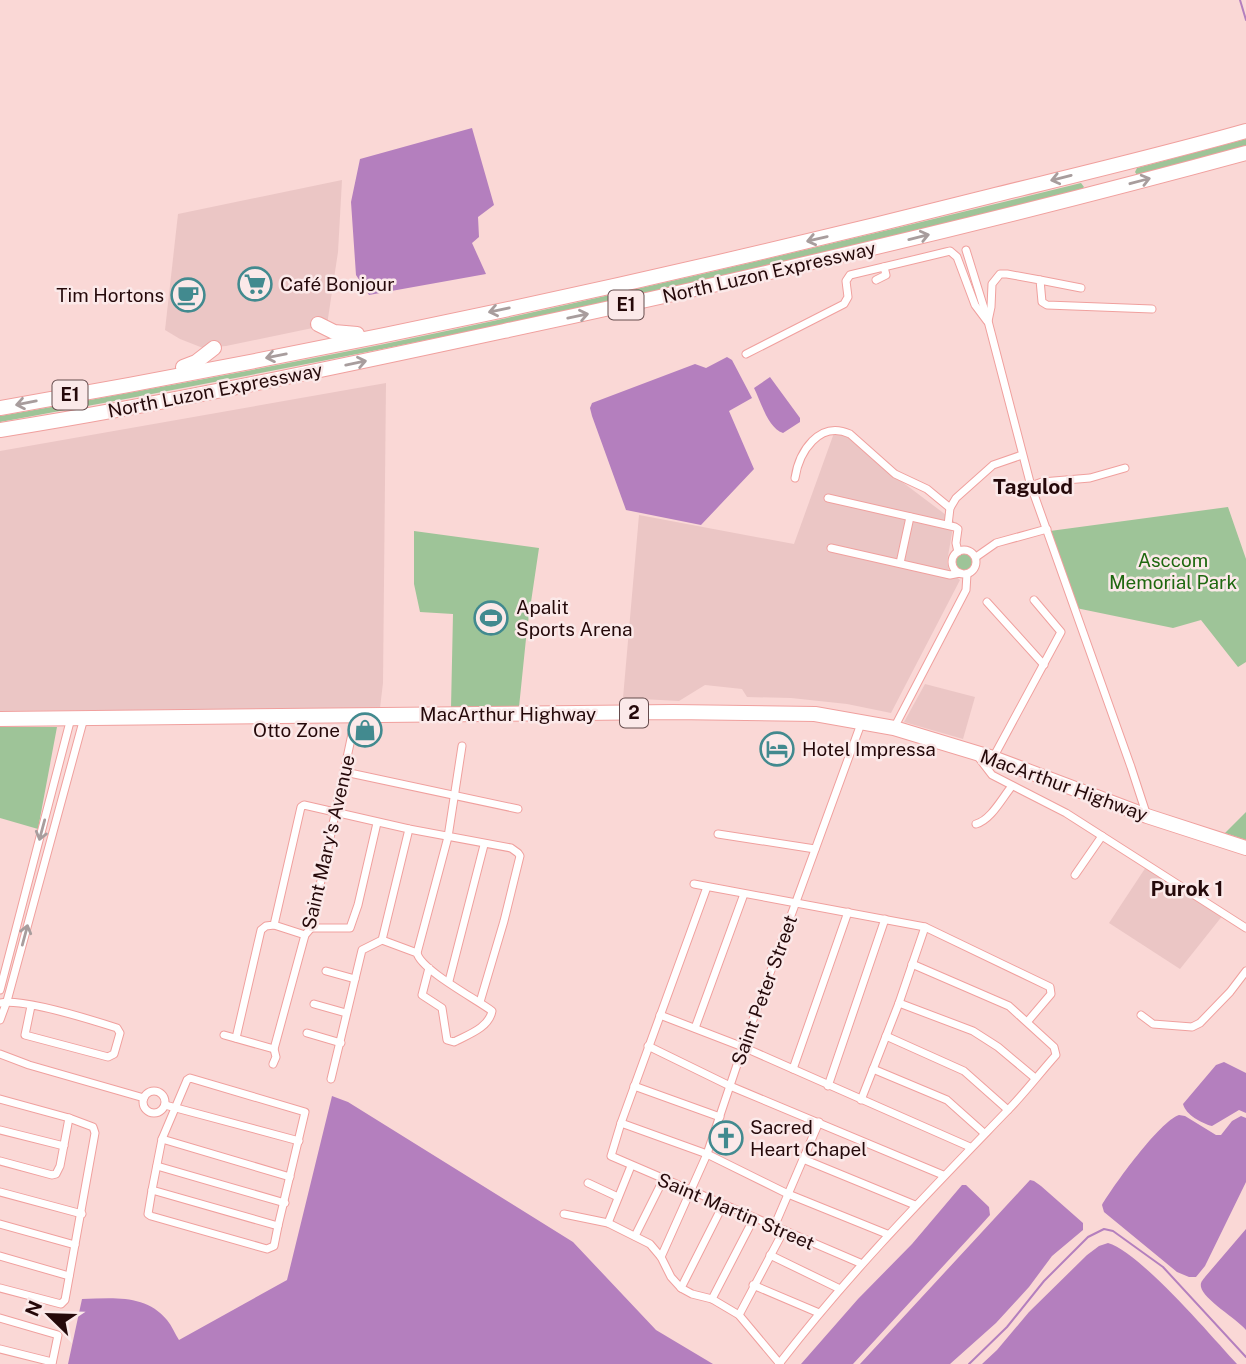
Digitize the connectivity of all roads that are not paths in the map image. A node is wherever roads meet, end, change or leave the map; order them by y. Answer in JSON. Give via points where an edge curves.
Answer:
{"nodes":[{"id":1,"x":1246,"y":131,"type":"edge"},
{"id":2,"x":1246,"y":153,"type":"edge"},
{"id":3,"x":965,"y":250,"type":"dead end"},
{"id":4,"x":884,"y":267,"type":"junction"},
{"id":5,"x":876,"y":280,"type":"dead end"},
{"id":6,"x":1040,"y":281,"type":"junction"},
{"id":7,"x":1081,"y":288,"type":"dead end"},
{"id":8,"x":1152,"y":309,"type":"dead end"},
{"id":9,"x":988,"y":321,"type":"junction"},
{"id":10,"x":318,"y":324,"type":"dead end"},
{"id":11,"x":417,"y":328,"type":"junction"},
{"id":12,"x":214,"y":348,"type":"dead end"},
{"id":13,"x":746,"y":354,"type":"dead end"},
{"id":14,"x":141,"y":382,"type":"junction"},
{"id":15,"x":0,"y":408,"type":"edge"},
{"id":16,"x":0,"y":430,"type":"edge"},
{"id":17,"x":1022,"y":455,"type":"junction"},
{"id":18,"x":1125,"y":468,"type":"dead end"},
{"id":19,"x":795,"y":478,"type":"dead end"},
{"id":20,"x":1031,"y":486,"type":"junction"},
{"id":21,"x":828,"y":498,"type":"dead end"},
{"id":22,"x":950,"y":508,"type":"junction"},
{"id":23,"x":910,"y":517,"type":"junction"},
{"id":24,"x":948,"y":525,"type":"junction"},
{"id":25,"x":1047,"y":529,"type":"junction"},
{"id":26,"x":831,"y":548,"type":"dead end"},
{"id":27,"x":958,"y":552,"type":"junction"},
{"id":28,"x":976,"y":557,"type":"junction"},
{"id":29,"x":900,"y":563,"type":"junction"},
{"id":30,"x":963,"y":573,"type":"junction"},
{"id":31,"x":1034,"y":600,"type":"dead end"},
{"id":32,"x":987,"y":602,"type":"dead end"},
{"id":33,"x":1044,"y":665,"type":"junction"},
{"id":34,"x":356,"y":715,"type":"junction"},
{"id":35,"x":78,"y":718,"type":"junction"},
{"id":36,"x":0,"y":719,"type":"edge"},
{"id":37,"x":862,"y":721,"type":"junction"},
{"id":38,"x":894,"y":728,"type":"junction"},
{"id":39,"x":66,"y":738,"type":"junction"},
{"id":40,"x":78,"y":740,"type":"junction"},
{"id":41,"x":462,"y":746,"type":"dead end"},
{"id":42,"x":976,"y":753,"type":"junction"},
{"id":43,"x":993,"y":758,"type":"junction"},
{"id":44,"x":345,"y":772,"type":"junction"},
{"id":45,"x":56,"y":776,"type":"junction"},
{"id":46,"x":68,"y":778,"type":"junction"},
{"id":47,"x":1012,"y":786,"type":"junction"},
{"id":48,"x":454,"y":796,"type":"junction"},
{"id":49,"x":518,"y":809,"type":"dead end"},
{"id":50,"x":336,"y":813,"type":"junction"},
{"id":51,"x":1147,"y":816,"type":"junction"},
{"id":52,"x":377,"y":823,"type":"junction"},
{"id":53,"x":976,"y":824,"type":"dead end"},
{"id":54,"x":409,"y":830,"type":"junction"},
{"id":55,"x":718,"y":834,"type":"dead end"},
{"id":56,"x":1102,"y":836,"type":"junction"},
{"id":57,"x":448,"y":837,"type":"junction"},
{"id":58,"x":484,"y":845,"type":"junction"},
{"id":59,"x":1246,"y":848,"type":"edge"},
{"id":60,"x":815,"y":849,"type":"junction"},
{"id":61,"x":33,"y":866,"type":"junction"},
{"id":62,"x":43,"y":869,"type":"junction"},
{"id":63,"x":1076,"y":874,"type":"dead end"},
{"id":64,"x":694,"y":884,"type":"dead end"},
{"id":65,"x":707,"y":887,"type":"junction"},
{"id":66,"x":744,"y":894,"type":"junction"},
{"id":67,"x":795,"y":904,"type":"junction"},
{"id":68,"x":848,"y":912,"type":"junction"},
{"id":69,"x":885,"y":919,"type":"junction"},
{"id":70,"x":274,"y":925,"type":"junction"},
{"id":71,"x":925,"y":927,"type":"junction"},
{"id":72,"x":311,"y":928,"type":"junction"},
{"id":73,"x":1246,"y":928,"type":"edge"},
{"id":74,"x":306,"y":935,"type":"junction"},
{"id":75,"x":383,"y":940,"type":"junction"},
{"id":76,"x":417,"y":953,"type":"junction"},
{"id":77,"x":912,"y":964,"type":"junction"},
{"id":78,"x":429,"y":968,"type":"junction"},
{"id":79,"x":326,"y":971,"type":"dead end"},
{"id":80,"x":1246,"y":971,"type":"edge"},
{"id":81,"x":355,"y":979,"type":"junction"},
{"id":82,"x":449,"y":981,"type":"junction"},
{"id":83,"x":0,"y":990,"type":"edge"},
{"id":84,"x":4,"y":1002,"type":"edge"},
{"id":85,"x":480,"y":1002,"type":"junction"},
{"id":86,"x":899,"y":1003,"type":"junction"},
{"id":87,"x":314,"y":1004,"type":"dead end"},
{"id":88,"x":31,"y":1006,"type":"junction"},
{"id":89,"x":346,"y":1013,"type":"junction"},
{"id":90,"x":660,"y":1015,"type":"junction"},
{"id":91,"x":1141,"y":1015,"type":"dead end"},
{"id":92,"x":0,"y":1020,"type":"edge"},
{"id":93,"x":1028,"y":1021,"type":"junction"},
{"id":94,"x":695,"y":1028,"type":"junction"},
{"id":95,"x":307,"y":1033,"type":"dead end"},
{"id":96,"x":224,"y":1035,"type":"dead end"},
{"id":97,"x":886,"y":1036,"type":"junction"},
{"id":98,"x":236,"y":1038,"type":"junction"},
{"id":99,"x":341,"y":1043,"type":"junction"},
{"id":100,"x":648,"y":1046,"type":"junction"},
{"id":101,"x":743,"y":1047,"type":"junction"},
{"id":102,"x":274,"y":1049,"type":"junction"},
{"id":103,"x":0,"y":1054,"type":"edge"},
{"id":104,"x":273,"y":1064,"type":"dead end"},
{"id":105,"x":793,"y":1069,"type":"junction"},
{"id":106,"x":873,"y":1069,"type":"junction"},
{"id":107,"x":1035,"y":1078,"type":"junction"},
{"id":108,"x":331,"y":1079,"type":"dead end"},
{"id":109,"x":634,"y":1086,"type":"junction"},
{"id":110,"x":730,"y":1086,"type":"junction"},
{"id":111,"x":828,"y":1086,"type":"junction"},
{"id":112,"x":144,"y":1098,"type":"junction"},
{"id":113,"x":0,"y":1099,"type":"edge"},
{"id":114,"x":861,"y":1100,"type":"junction"},
{"id":115,"x":166,"y":1105,"type":"junction"},
{"id":116,"x":176,"y":1108,"type":"junction"},
{"id":117,"x":1008,"y":1110,"type":"junction"},
{"id":118,"x":720,"y":1117,"type":"junction"},
{"id":119,"x":69,"y":1118,"type":"junction"},
{"id":120,"x":621,"y":1122,"type":"junction"},
{"id":121,"x":818,"y":1122,"type":"junction"},
{"id":122,"x":0,"y":1130,"type":"edge"},
{"id":123,"x":984,"y":1133,"type":"junction"},
{"id":124,"x":162,"y":1139,"type":"junction"},
{"id":125,"x":299,"y":1141,"type":"junction"},
{"id":126,"x":64,"y":1146,"type":"junction"},
{"id":127,"x":970,"y":1147,"type":"junction"},
{"id":128,"x":707,"y":1154,"type":"junction"},
{"id":129,"x":803,"y":1159,"type":"junction"},
{"id":130,"x":0,"y":1161,"type":"edge"},
{"id":131,"x":157,"y":1166,"type":"junction"},
{"id":132,"x":631,"y":1166,"type":"junction"},
{"id":133,"x":943,"y":1175,"type":"junction"},
{"id":134,"x":290,"y":1177,"type":"junction"},
{"id":135,"x":663,"y":1180,"type":"junction"},
{"id":136,"x":588,"y":1183,"type":"dead end"},
{"id":137,"x":152,"y":1190,"type":"junction"},
{"id":138,"x":0,"y":1192,"type":"edge"},
{"id":139,"x":691,"y":1192,"type":"junction"},
{"id":140,"x":788,"y":1194,"type":"junction"},
{"id":141,"x":618,"y":1197,"type":"junction"},
{"id":142,"x":285,"y":1203,"type":"junction"},
{"id":143,"x":723,"y":1205,"type":"junction"},
{"id":144,"x":915,"y":1205,"type":"junction"},
{"id":145,"x":82,"y":1214,"type":"junction"},
{"id":146,"x":564,"y":1214,"type":"dead end"},
{"id":147,"x":754,"y":1218,"type":"junction"},
{"id":148,"x":608,"y":1223,"type":"junction"},
{"id":149,"x":0,"y":1224,"type":"edge"},
{"id":150,"x":278,"y":1226,"type":"junction"},
{"id":151,"x":774,"y":1227,"type":"junction"},
{"id":152,"x":784,"y":1230,"type":"junction"},
{"id":153,"x":887,"y":1234,"type":"junction"},
{"id":154,"x":635,"y":1236,"type":"junction"},
{"id":155,"x":75,"y":1245,"type":"junction"},
{"id":156,"x":770,"y":1255,"type":"junction"},
{"id":157,"x":0,"y":1256,"type":"edge"},
{"id":158,"x":661,"y":1256,"type":"junction"},
{"id":159,"x":860,"y":1263,"type":"junction"},
{"id":160,"x":69,"y":1276,"type":"junction"},
{"id":161,"x":753,"y":1285,"type":"junction"},
{"id":162,"x":0,"y":1288,"type":"edge"},
{"id":163,"x":681,"y":1288,"type":"junction"},
{"id":164,"x":839,"y":1289,"type":"junction"},
{"id":165,"x":712,"y":1299,"type":"junction"},
{"id":166,"x":818,"y":1313,"type":"junction"},
{"id":167,"x":739,"y":1315,"type":"junction"},
{"id":168,"x":0,"y":1318,"type":"edge"},
{"id":169,"x":0,"y":1349,"type":"edge"},
{"id":170,"x":22,"y":1355,"type":"junction"},
{"id":171,"x":52,"y":1363,"type":"edge"},
{"id":172,"x":18,"y":1364,"type":"edge"},
{"id":173,"x":779,"y":1364,"type":"edge"}],
"edges":[{"from":1,"to":11,"type":"highway","name":"North Luzon Expressway","number":"E1","one_way":true,"via":[[827,237]]},
{"from":16,"to":2,"type":"highway","name":"North Luzon Expressway","number":"E1","one_way":true,"via":[[306,373],[666,297]]},
{"from":3,"to":9,"type":"street"},
{"from":4,"to":5,"type":"street","via":[[886,275]]},
{"from":4,"to":9,"type":"street","via":[[954,253],[975,305]]},
{"from":4,"to":13,"type":"street","via":[[850,275],[844,304]]},
{"from":6,"to":7,"type":"street"},
{"from":6,"to":8,"type":"street","via":[[1042,302],[1047,304]]},
{"from":6,"to":9,"type":"street","via":[[1000,274],[992,284]]},
{"from":9,"to":17,"type":"street"},
{"from":10,"to":11,"type":"highway","via":[[353,335]]},
{"from":11,"to":14,"type":"highway","name":"North Luzon Expressway","number":"E1","one_way":true},
{"from":12,"to":14,"type":"highway","via":[[197,362]]},
{"from":14,"to":15,"type":"highway","name":"North Luzon Expressway","number":"E1","one_way":true},
{"from":17,"to":20,"type":"street"},
{"from":17,"to":22,"type":"street","via":[[993,465]]},
{"from":18,"to":20,"type":"street"},
{"from":19,"to":22,"type":"street","via":[[813,438],[843,431],[895,474],[927,489]]},
{"from":20,"to":25,"type":"street"},
{"from":21,"to":23,"type":"street"},
{"from":22,"to":24,"type":"street"},
{"from":23,"to":24,"type":"street"},
{"from":23,"to":29,"type":"street"},
{"from":24,"to":27,"type":"street","via":[[958,529]]},
{"from":25,"to":28,"type":"street","via":[[996,543]]},
{"from":25,"to":51,"type":"street"},
{"from":26,"to":29,"type":"street"},
{"from":27,"to":28,"type":"street","via":[[970,551]]},
{"from":27,"to":30,"type":"street","via":[[953,565]]},
{"from":28,"to":30,"type":"street","via":[[974,569]]},
{"from":29,"to":30,"type":"street","via":[[954,576]]},
{"from":30,"to":38,"type":"street","via":[[966,590]]},
{"from":31,"to":33,"type":"street","via":[[1061,632]]},
{"from":32,"to":33,"type":"street"},
{"from":33,"to":43,"type":"street"},
{"from":34,"to":35,"type":"highway","name":"MacArthur Highway","number":"2"},
{"from":34,"to":37,"type":"highway","name":"MacArthur Highway","number":"2","via":[[775,712]]},
{"from":34,"to":44,"type":"street","name":"Saint Mary's Avenue"},
{"from":35,"to":36,"type":"highway","name":"MacArthur Highway","number":"2"},
{"from":35,"to":39,"type":"street"},
{"from":35,"to":40,"type":"street"},
{"from":37,"to":38,"type":"highway","name":"MacArthur Highway","number":"2"},
{"from":37,"to":60,"type":"street","name":"Saint Peter Street"},
{"from":38,"to":42,"type":"highway","name":"MacArthur Highway","number":"2"},
{"from":39,"to":40,"type":"street"},
{"from":39,"to":45,"type":"street"},
{"from":40,"to":46,"type":"street"},
{"from":41,"to":48,"type":"street"},
{"from":42,"to":43,"type":"highway","name":"MacArthur Highway","number":"2"},
{"from":42,"to":47,"type":"street","via":[[992,775]]},
{"from":43,"to":51,"type":"highway","name":"MacArthur Highway","number":"2"},
{"from":44,"to":48,"type":"street"},
{"from":44,"to":50,"type":"street","name":"Saint Mary's Avenue"},
{"from":45,"to":46,"type":"street"},
{"from":45,"to":61,"type":"street","one_way":true},
{"from":46,"to":62,"type":"street"},
{"from":47,"to":53,"type":"street","via":[[989,816]]},
{"from":47,"to":56,"type":"street"},
{"from":48,"to":49,"type":"street"},
{"from":48,"to":57,"type":"street"},
{"from":50,"to":52,"type":"street"},
{"from":50,"to":70,"type":"street","via":[[302,806]]},
{"from":50,"to":72,"type":"street","name":"Saint Mary's Avenue"},
{"from":51,"to":59,"type":"highway","name":"MacArthur Highway","number":"2"},
{"from":52,"to":54,"type":"street"},
{"from":52,"to":72,"type":"street","via":[[350,928]]},
{"from":54,"to":57,"type":"street"},
{"from":54,"to":75,"type":"street"},
{"from":55,"to":60,"type":"street"},
{"from":56,"to":63,"type":"street"},
{"from":56,"to":73,"type":"street"},
{"from":57,"to":58,"type":"street"},
{"from":57,"to":76,"type":"street"},
{"from":58,"to":82,"type":"street"},
{"from":58,"to":85,"type":"street","via":[[514,849],[520,856]]},
{"from":60,"to":67,"type":"street","name":"Saint Peter Street"},
{"from":61,"to":62,"type":"street"},
{"from":61,"to":83,"type":"street"},
{"from":84,"to":62,"type":"street","one_way":true},
{"from":64,"to":65,"type":"street"},
{"from":65,"to":66,"type":"street"},
{"from":65,"to":90,"type":"street"},
{"from":66,"to":67,"type":"street"},
{"from":66,"to":94,"type":"street"},
{"from":67,"to":68,"type":"street"},
{"from":67,"to":101,"type":"street","name":"Saint Peter Street"},
{"from":68,"to":69,"type":"street"},
{"from":68,"to":105,"type":"street"},
{"from":69,"to":71,"type":"street"},
{"from":69,"to":111,"type":"street"},
{"from":70,"to":74,"type":"street"},
{"from":70,"to":98,"type":"street","via":[[261,930]]},
{"from":71,"to":77,"type":"street"},
{"from":71,"to":93,"type":"street","via":[[1052,990]]},
{"from":72,"to":74,"type":"street","name":"Saint Mary's Avenue"},
{"from":74,"to":102,"type":"street","name":"Saint Mary's Avenue"},
{"from":75,"to":76,"type":"street"},
{"from":75,"to":81,"type":"street","via":[[362,950]]},
{"from":76,"to":78,"type":"street"},
{"from":77,"to":86,"type":"street"},
{"from":77,"to":93,"type":"street","via":[[1009,1006]]},
{"from":78,"to":82,"type":"street"},
{"from":78,"to":85,"type":"street","via":[[422,995],[442,1008],[449,1042],[491,1018],[492,1011]]},
{"from":79,"to":81,"type":"street"},
{"from":80,"to":91,"type":"street","via":[[1192,1027],[1153,1024]]},
{"from":81,"to":89,"type":"street"},
{"from":82,"to":85,"type":"street"},
{"from":84,"to":88,"type":"street"},
{"from":84,"to":92,"type":"street"},
{"from":86,"to":97,"type":"street"},
{"from":86,"to":107,"type":"street","via":[[973,1031]]},
{"from":87,"to":89,"type":"street"},
{"from":88,"to":88,"type":"street","via":[[117,1028],[120,1033],[114,1054],[108,1057],[25,1035]]},
{"from":89,"to":99,"type":"street"},
{"from":90,"to":94,"type":"street"},
{"from":90,"to":100,"type":"street"},
{"from":93,"to":107,"type":"street","via":[[1056,1050]]},
{"from":94,"to":101,"type":"street"},
{"from":95,"to":99,"type":"street"},
{"from":96,"to":98,"type":"street"},
{"from":97,"to":106,"type":"street"},
{"from":97,"to":117,"type":"street","via":[[964,1071]]},
{"from":98,"to":102,"type":"street"},
{"from":99,"to":108,"type":"street"},
{"from":100,"to":109,"type":"street"},
{"from":100,"to":110,"type":"street"},
{"from":101,"to":105,"type":"street"},
{"from":101,"to":110,"type":"street","name":"Saint Peter Street"},
{"from":102,"to":104,"type":"street","name":"Saint Mary's Avenue"},
{"from":103,"to":112,"type":"street"},
{"from":105,"to":111,"type":"street"},
{"from":106,"to":114,"type":"street"},
{"from":106,"to":123,"type":"street","via":[[947,1100]]},
{"from":107,"to":117,"type":"street"},
{"from":109,"to":118,"type":"street"},
{"from":109,"to":120,"type":"street"},
{"from":110,"to":118,"type":"street","name":"Saint Peter Street"},
{"from":110,"to":121,"type":"street"},
{"from":111,"to":114,"type":"street"},
{"from":112,"to":115,"type":"street","via":[[149,1092],[160,1092]]},
{"from":112,"to":115,"type":"street","via":[[143,1105],[151,1113]]},
{"from":113,"to":119,"type":"street"},
{"from":114,"to":127,"type":"street"},
{"from":115,"to":116,"type":"street"},
{"from":116,"to":124,"type":"street"},
{"from":116,"to":125,"type":"street"},
{"from":116,"to":125,"type":"street","via":[[187,1080],[193,1078],[304,1110]]},
{"from":117,"to":123,"type":"street"},
{"from":118,"to":128,"type":"street","name":"Saint Peter Street"},
{"from":119,"to":126,"type":"street"},
{"from":119,"to":145,"type":"street","via":[[95,1130]]},
{"from":120,"to":128,"type":"street"},
{"from":120,"to":132,"type":"street","name":"Saint Martin Street","via":[[611,1154]]},
{"from":121,"to":129,"type":"street"},
{"from":121,"to":133,"type":"street"},
{"from":122,"to":126,"type":"street"},
{"from":123,"to":127,"type":"street"},
{"from":124,"to":131,"type":"street"},
{"from":124,"to":134,"type":"street"},
{"from":125,"to":134,"type":"street"},
{"from":126,"to":130,"type":"street","via":[[60,1166],[52,1175]]},
{"from":127,"to":133,"type":"street"},
{"from":128,"to":139,"type":"street","name":"Saint Peter Street"},
{"from":128,"to":140,"type":"street"},
{"from":129,"to":140,"type":"street"},
{"from":129,"to":144,"type":"street"},
{"from":131,"to":137,"type":"street"},
{"from":131,"to":142,"type":"street"},
{"from":132,"to":135,"type":"street","name":"Saint Martin Street"},
{"from":132,"to":141,"type":"street"},
{"from":133,"to":144,"type":"street"},
{"from":134,"to":142,"type":"street"},
{"from":135,"to":139,"type":"street","name":"Saint Martin Street"},
{"from":135,"to":154,"type":"street"},
{"from":136,"to":141,"type":"street"},
{"from":137,"to":150,"type":"street"},
{"from":137,"to":150,"type":"street","via":[[147,1208],[151,1216],[267,1250],[274,1246]]},
{"from":138,"to":145,"type":"street"},
{"from":139,"to":143,"type":"street","name":"Saint Martin Street"},
{"from":139,"to":158,"type":"street","name":"Saint Peter Street"},
{"from":140,"to":151,"type":"street"},
{"from":140,"to":153,"type":"street"},
{"from":141,"to":148,"type":"street"},
{"from":142,"to":150,"type":"street"},
{"from":143,"to":147,"type":"street","name":"Saint Martin Street"},
{"from":143,"to":163,"type":"street"},
{"from":144,"to":153,"type":"street"},
{"from":145,"to":155,"type":"street"},
{"from":146,"to":148,"type":"street"},
{"from":147,"to":151,"type":"street","name":"Saint Martin Street"},
{"from":147,"to":165,"type":"street"},
{"from":148,"to":154,"type":"street"},
{"from":149,"to":155,"type":"street"},
{"from":151,"to":152,"type":"street","name":"Saint Martin Street"},
{"from":152,"to":156,"type":"street"},
{"from":152,"to":159,"type":"street","name":"Saint Martin Street"},
{"from":153,"to":159,"type":"street"},
{"from":154,"to":158,"type":"street"},
{"from":155,"to":160,"type":"street"},
{"from":156,"to":161,"type":"street"},
{"from":156,"to":164,"type":"street"},
{"from":157,"to":160,"type":"street"},
{"from":158,"to":163,"type":"street"},
{"from":159,"to":164,"type":"street"},
{"from":160,"to":162,"type":"street","via":[[61,1304]]},
{"from":161,"to":166,"type":"street"},
{"from":161,"to":167,"type":"street"},
{"from":163,"to":165,"type":"street"},
{"from":164,"to":166,"type":"street"},
{"from":165,"to":167,"type":"street"},
{"from":166,"to":173,"type":"street"},
{"from":167,"to":173,"type":"street"},
{"from":168,"to":171,"type":"street","via":[[58,1335]]},
{"from":169,"to":170,"type":"street"},
{"from":170,"to":171,"type":"street"},
{"from":170,"to":172,"type":"street"}]}
